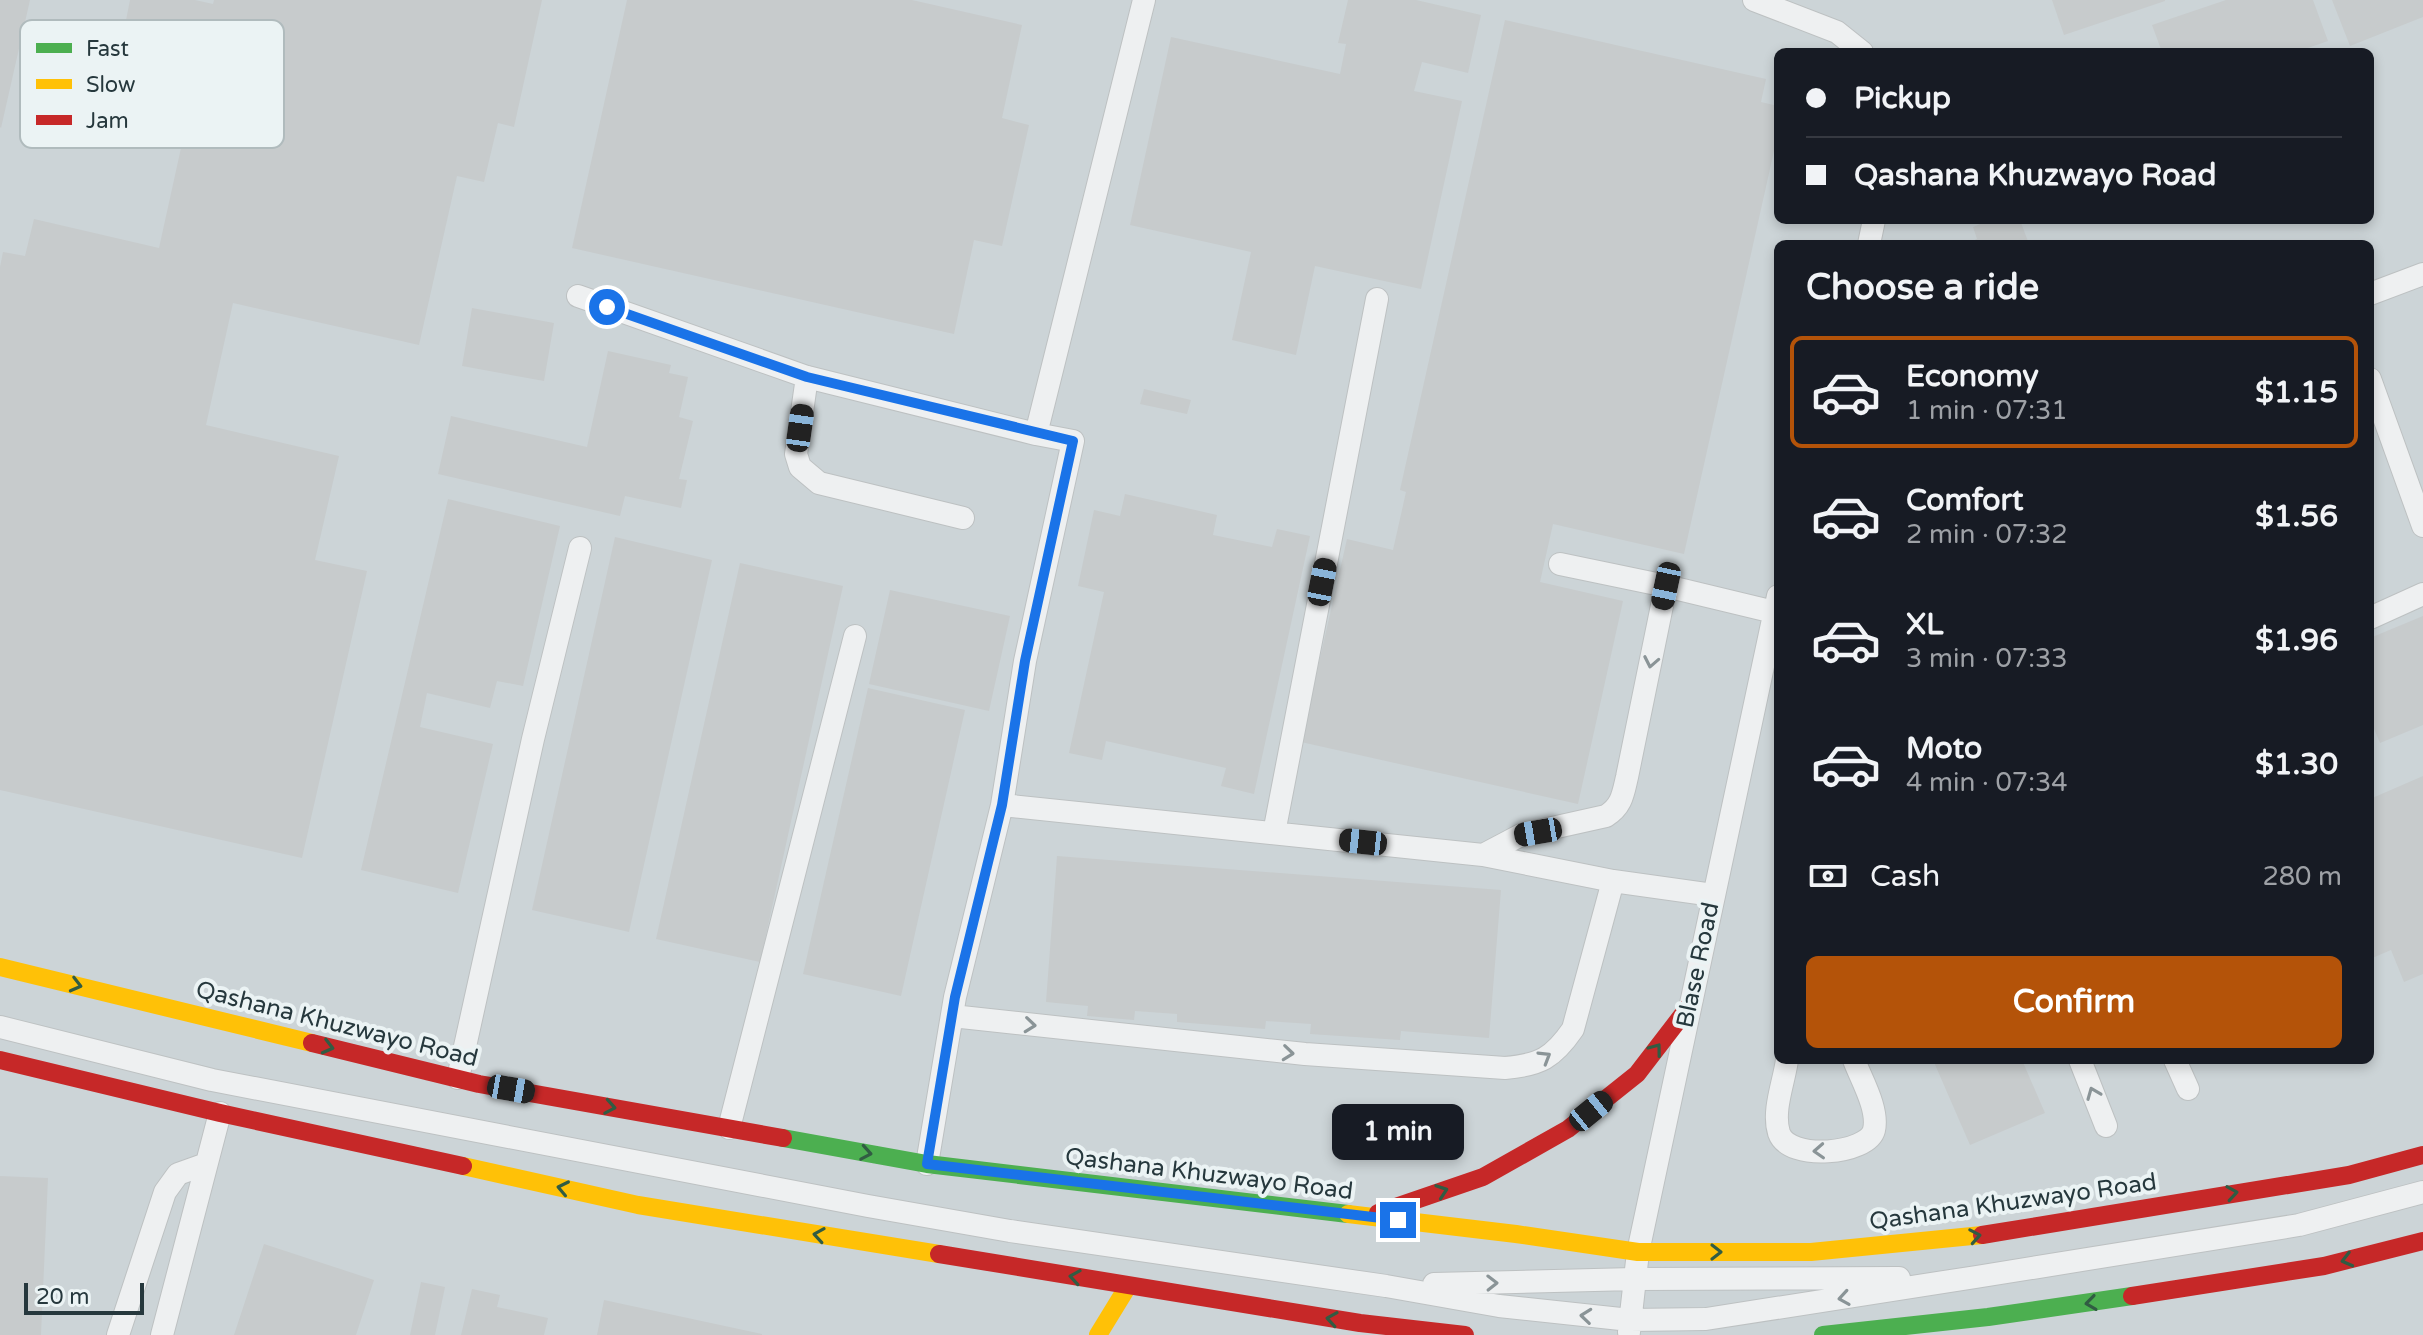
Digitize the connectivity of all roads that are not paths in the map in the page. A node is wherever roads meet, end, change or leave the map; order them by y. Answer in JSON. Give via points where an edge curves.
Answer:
{"nodes":[{"id":1,"x":1144,"y":0,"type":"edge"},
{"id":2,"x":1754,"y":0,"type":"edge"},
{"id":3,"x":1857,"y":48,"type":"edge"},
{"id":4,"x":2423,"y":274,"type":"edge"},
{"id":5,"x":2374,"y":292,"type":"edge"},
{"id":6,"x":578,"y":296,"type":"dead end"},
{"id":7,"x":1377,"y":299,"type":"dead end"},
{"id":8,"x":807,"y":377,"type":"junction"},
{"id":9,"x":2374,"y":390,"type":"edge"},
{"id":10,"x":1036,"y":434,"type":"junction"},
{"id":11,"x":963,"y":518,"type":"dead end"},
{"id":12,"x":2423,"y":526,"type":"edge"},
{"id":13,"x":580,"y":548,"type":"dead end"},
{"id":14,"x":1560,"y":564,"type":"dead end"},
{"id":15,"x":1666,"y":586,"type":"junction"},
{"id":16,"x":2423,"y":594,"type":"edge"},
{"id":17,"x":1774,"y":604,"type":"edge"},
{"id":18,"x":1774,"y":613,"type":"edge"},
{"id":19,"x":2374,"y":616,"type":"edge"},
{"id":20,"x":855,"y":636,"type":"dead end"},
{"id":21,"x":1002,"y":805,"type":"junction"},
{"id":22,"x":1274,"y":833,"type":"junction"},
{"id":23,"x":1483,"y":855,"type":"junction"},
{"id":24,"x":1613,"y":881,"type":"junction"},
{"id":25,"x":1713,"y":895,"type":"junction"},
{"id":26,"x":0,"y":967,"type":"edge"},
{"id":27,"x":1690,"y":1005,"type":"junction"},
{"id":28,"x":952,"y":1016,"type":"junction"},
{"id":29,"x":0,"y":1027,"type":"edge"},
{"id":30,"x":0,"y":1060,"type":"edge"},
{"id":31,"x":1786,"y":1064,"type":"edge"},
{"id":32,"x":1855,"y":1064,"type":"edge"},
{"id":33,"x":2082,"y":1064,"type":"edge"},
{"id":34,"x":2177,"y":1064,"type":"edge"},
{"id":35,"x":458,"y":1078,"type":"junction"},
{"id":36,"x":2188,"y":1089,"type":"dead end"},
{"id":37,"x":220,"y":1113,"type":"junction"},
{"id":38,"x":2106,"y":1126,"type":"dead end"},
{"id":39,"x":729,"y":1128,"type":"junction"},
{"id":40,"x":2423,"y":1155,"type":"edge"},
{"id":41,"x":206,"y":1164,"type":"junction"},
{"id":42,"x":927,"y":1164,"type":"junction"},
{"id":43,"x":2423,"y":1192,"type":"edge"},
{"id":44,"x":1369,"y":1217,"type":"junction"},
{"id":45,"x":2423,"y":1241,"type":"edge"},
{"id":46,"x":1638,"y":1252,"type":"junction"},
{"id":47,"x":1976,"y":1277,"type":"junction"},
{"id":48,"x":1634,"y":1279,"type":"junction"},
{"id":49,"x":1128,"y":1286,"type":"junction"},
{"id":50,"x":1386,"y":1286,"type":"junction"},
{"id":51,"x":1629,"y":1328,"type":"edge"},
{"id":52,"x":118,"y":1335,"type":"edge"},
{"id":53,"x":162,"y":1335,"type":"edge"},
{"id":54,"x":1098,"y":1335,"type":"edge"},
{"id":55,"x":1465,"y":1335,"type":"edge"},
{"id":56,"x":1823,"y":1335,"type":"edge"}],
"edges":[{"from":1,"to":10,"type":"lane"},
{"from":2,"to":3,"type":"lane","via":[[1837,32]]},
{"from":4,"to":5,"type":"lane"},
{"from":6,"to":8,"type":"lane"},
{"from":7,"to":22,"type":"lane"},
{"from":8,"to":10,"type":"lane"},
{"from":8,"to":11,"type":"lane","via":[[796,454],[800,467],[819,483]]},
{"from":9,"to":12,"type":"lane"},
{"from":10,"to":21,"type":"lane","via":[[1073,441],[1025,661]]},
{"from":13,"to":35,"type":"lane"},
{"from":14,"to":15,"type":"lane"},
{"from":15,"to":17,"type":"lane"},
{"from":15,"to":23,"type":"lane","one_way":true,"via":[[1617,809],[1521,835]]},
{"from":16,"to":19,"type":"lane"},
{"from":18,"to":25,"type":"lane","name":"Blase Road"},
{"from":20,"to":39,"type":"lane"},
{"from":21,"to":22,"type":"lane"},
{"from":21,"to":28,"type":"lane"},
{"from":22,"to":23,"type":"lane"},
{"from":23,"to":24,"type":"lane"},
{"from":24,"to":25,"type":"lane"},
{"from":28,"to":24,"type":"lane","one_way":true,"via":[[1305,1054],[1530,1066],[1560,1048],[1573,1029]]},
{"from":25,"to":27,"type":"lane","name":"Blase Road"},
{"from":26,"to":35,"type":"main road","name":"Qashana Khuzwayo Road","one_way":true},
{"from":44,"to":27,"type":"main road","one_way":true,"via":[[1483,1177],[1568,1129],[1637,1074]]},
{"from":27,"to":46,"type":"lane","name":"Blase Road"},
{"from":28,"to":42,"type":"lane"},
{"from":29,"to":50,"type":"lane","via":[[212,1080],[868,1206]]},
{"from":30,"to":37,"type":"main road"},
{"from":32,"to":31,"type":"lane","one_way":true,"via":[[1874,1115],[1874,1133],[1862,1144],[1807,1152],[1789,1146],[1779,1132]]},
{"from":38,"to":33,"type":"lane","one_way":true},
{"from":34,"to":36,"type":"lane"},
{"from":35,"to":39,"type":"main road","name":"Qashana Khuzwayo Road","one_way":true},
{"from":37,"to":41,"type":"lane"},
{"from":49,"to":37,"type":"main road","one_way":true,"via":[[638,1205]]},
{"from":39,"to":42,"type":"main road","name":"Qashana Khuzwayo Road","one_way":true},
{"from":46,"to":40,"type":"main road","name":"Qashana Khuzwayo Road","one_way":true,"via":[[1811,1252],[1952,1240],[2349,1175]]},
{"from":41,"to":52,"type":"lane","via":[[178,1174],[165,1192]]},
{"from":41,"to":53,"type":"lane"},
{"from":42,"to":44,"type":"main road","name":"Qashana Khuzwayo Road"},
{"from":43,"to":47,"type":"lane","via":[[2299,1225]]},
{"from":44,"to":46,"type":"main road","name":"Qashana Khuzwayo Road"},
{"from":45,"to":56,"type":"main road","one_way":true,"via":[[2324,1266],[2205,1286]]},
{"from":46,"to":48,"type":"lane","name":"Blase Road"},
{"from":47,"to":48,"type":"lane"},
{"from":47,"to":51,"type":"lane","one_way":true},
{"from":50,"to":48,"type":"lane","one_way":true},
{"from":48,"to":51,"type":"lane","name":"Blase Road"},
{"from":49,"to":54,"type":"main road"},
{"from":55,"to":49,"type":"main road","one_way":true},
{"from":51,"to":50,"type":"lane","one_way":true}]}
